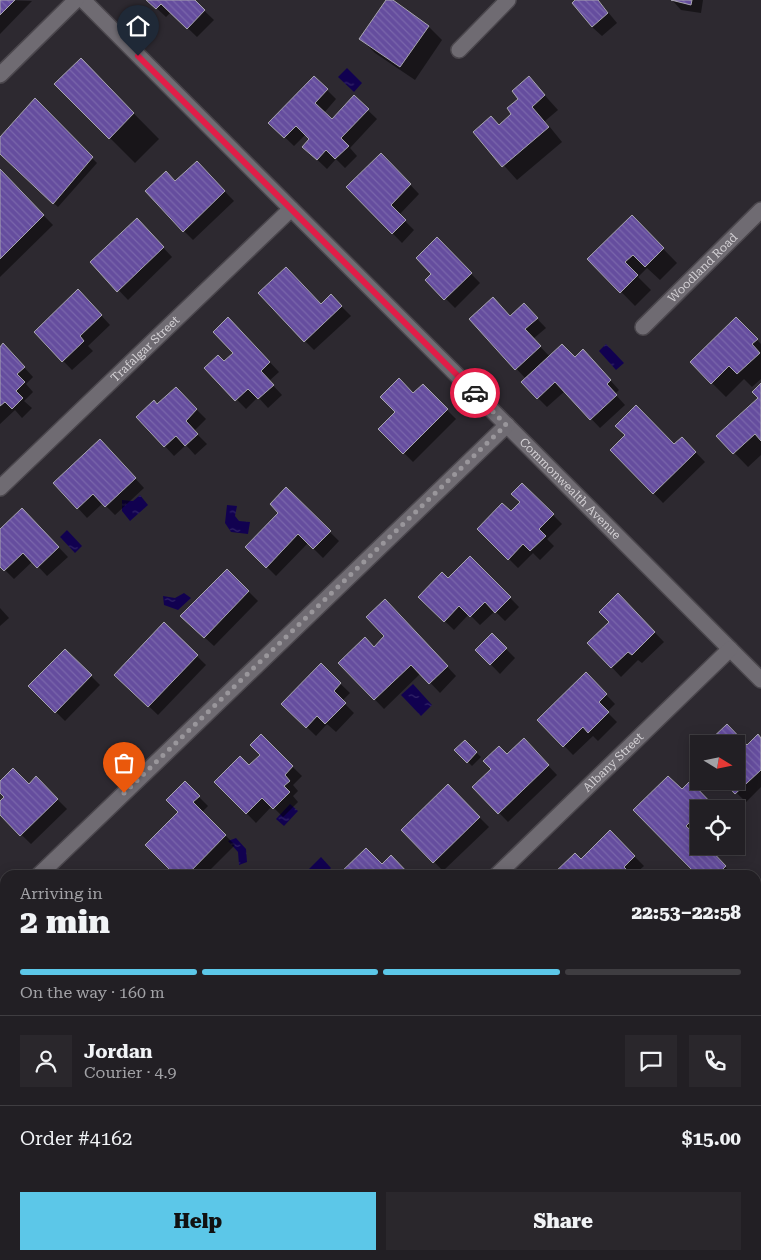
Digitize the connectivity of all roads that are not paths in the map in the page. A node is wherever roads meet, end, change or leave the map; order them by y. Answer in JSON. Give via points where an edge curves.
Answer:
{"nodes":[{"id":1,"x":76,"y":0,"type":"edge"},
{"id":2,"x":83,"y":0,"type":"edge"},
{"id":3,"x":508,"y":0,"type":"edge"},
{"id":4,"x":459,"y":50,"type":"dead end"},
{"id":5,"x":0,"y":75,"type":"edge"},
{"id":6,"x":291,"y":209,"type":"junction"},
{"id":7,"x":761,"y":210,"type":"edge"},
{"id":8,"x":643,"y":327,"type":"dead end"},
{"id":9,"x":506,"y":425,"type":"junction"},
{"id":10,"x":0,"y":488,"type":"edge"},
{"id":11,"x":730,"y":649,"type":"junction"},
{"id":12,"x":761,"y":680,"type":"edge"},
{"id":13,"x":44,"y":870,"type":"edge"},
{"id":14,"x":502,"y":870,"type":"edge"}],
"edges":[{"from":1,"to":5,"type":"street"},
{"from":2,"to":6,"type":"street","name":"Commonwealth Avenue"},
{"from":3,"to":4,"type":"street"},
{"from":6,"to":9,"type":"street","name":"Commonwealth Avenue"},
{"from":6,"to":10,"type":"street","name":"Trafalgar Street"},
{"from":7,"to":8,"type":"street","name":"Woodland Road"},
{"from":9,"to":11,"type":"street","name":"Commonwealth Avenue"},
{"from":9,"to":13,"type":"street"},
{"from":11,"to":12,"type":"street","name":"Commonwealth Avenue"},
{"from":11,"to":14,"type":"street","name":"Albany Street"}]}
